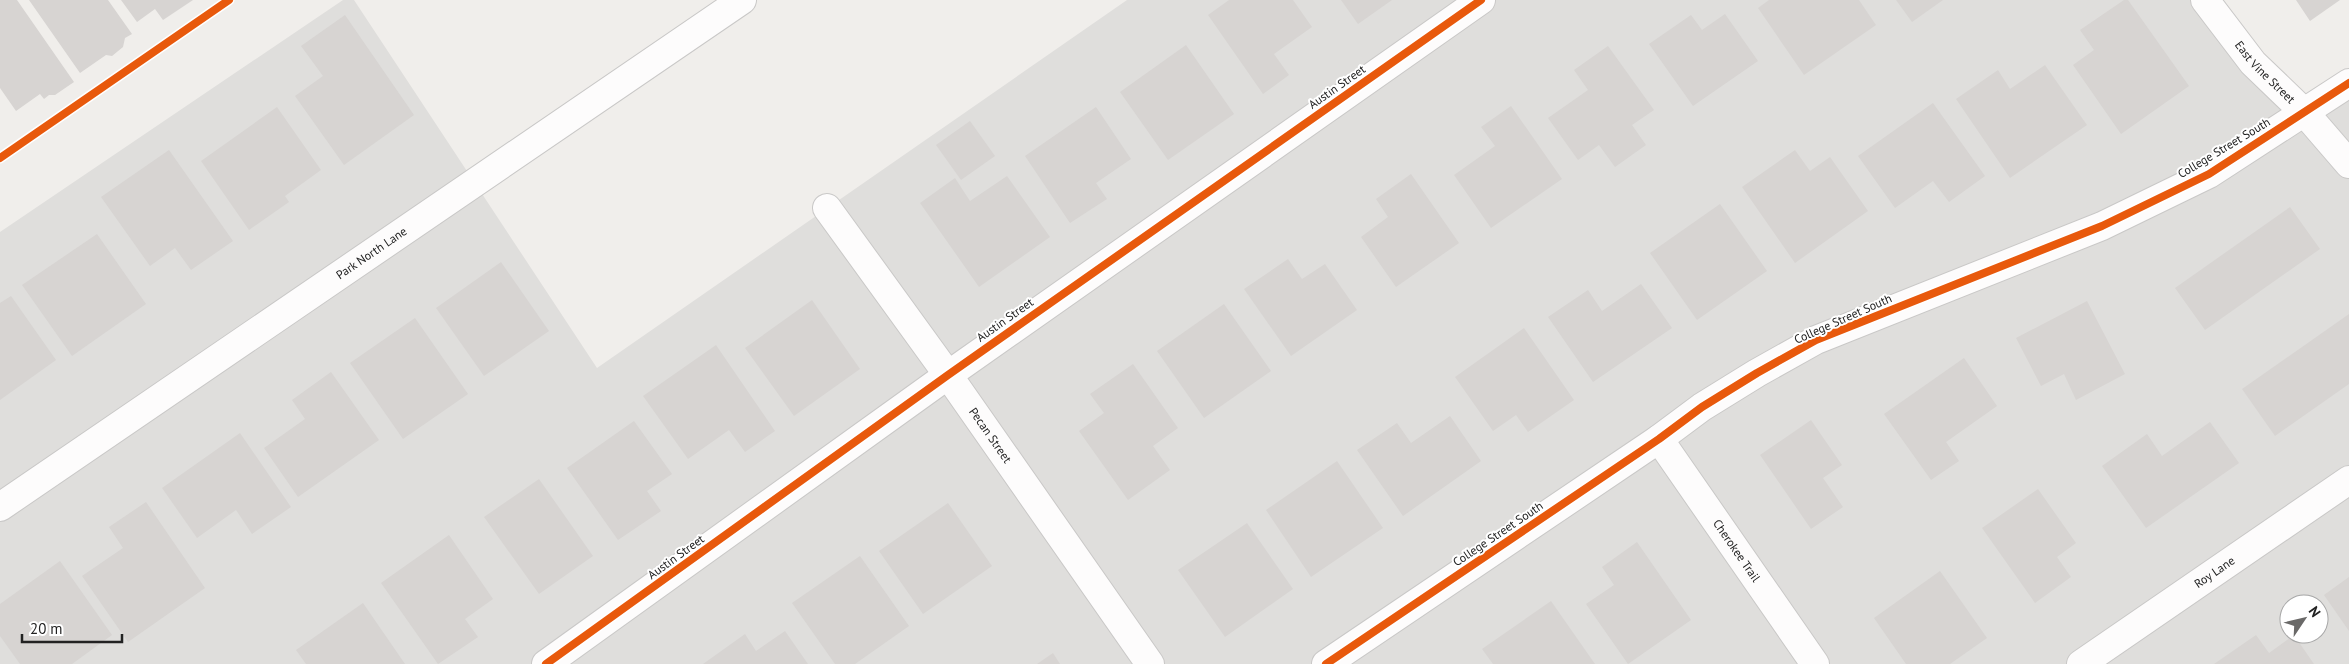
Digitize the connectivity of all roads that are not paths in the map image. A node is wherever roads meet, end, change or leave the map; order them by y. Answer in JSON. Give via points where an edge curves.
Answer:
{"nodes":[{"id":1,"x":742,"y":0,"type":"edge"},
{"id":2,"x":1481,"y":0,"type":"edge"},
{"id":3,"x":2205,"y":0,"type":"edge"},
{"id":4,"x":2349,"y":83,"type":"edge"},
{"id":5,"x":2305,"y":113,"type":"junction"},
{"id":6,"x":2349,"y":164,"type":"edge"},
{"id":7,"x":828,"y":208,"type":"dead end"},
{"id":8,"x":948,"y":374,"type":"junction"},
{"id":9,"x":1659,"y":438,"type":"junction"},
{"id":10,"x":2349,"y":480,"type":"edge"},
{"id":11,"x":0,"y":507,"type":"edge"},
{"id":12,"x":546,"y":664,"type":"edge"},
{"id":13,"x":1150,"y":664,"type":"edge"},
{"id":14,"x":1326,"y":664,"type":"edge"},
{"id":15,"x":1814,"y":664,"type":"edge"},
{"id":16,"x":2081,"y":664,"type":"edge"}],
"edges":[{"from":1,"to":11,"type":"street","name":"Park North Lane"},
{"from":2,"to":8,"type":"street","name":"Austin Street"},
{"from":3,"to":5,"type":"street","name":"East Vine Street","via":[[2253,63]]},
{"from":4,"to":5,"type":"street","name":"College Street South"},
{"from":5,"to":6,"type":"street","name":"East Vine Street"},
{"from":5,"to":9,"type":"street","name":"College Street South","via":[[2209,174],[2102,226],[1816,340],[1718,397]]},
{"from":7,"to":8,"type":"street","name":"Pecan Street"},
{"from":8,"to":12,"type":"street","name":"Austin Street"},
{"from":8,"to":13,"type":"street","name":"Pecan Street"},
{"from":9,"to":14,"type":"street","name":"College Street South"},
{"from":9,"to":15,"type":"street","name":"Cherokee Trail"},
{"from":10,"to":16,"type":"street","name":"Roy Lane"}]}
